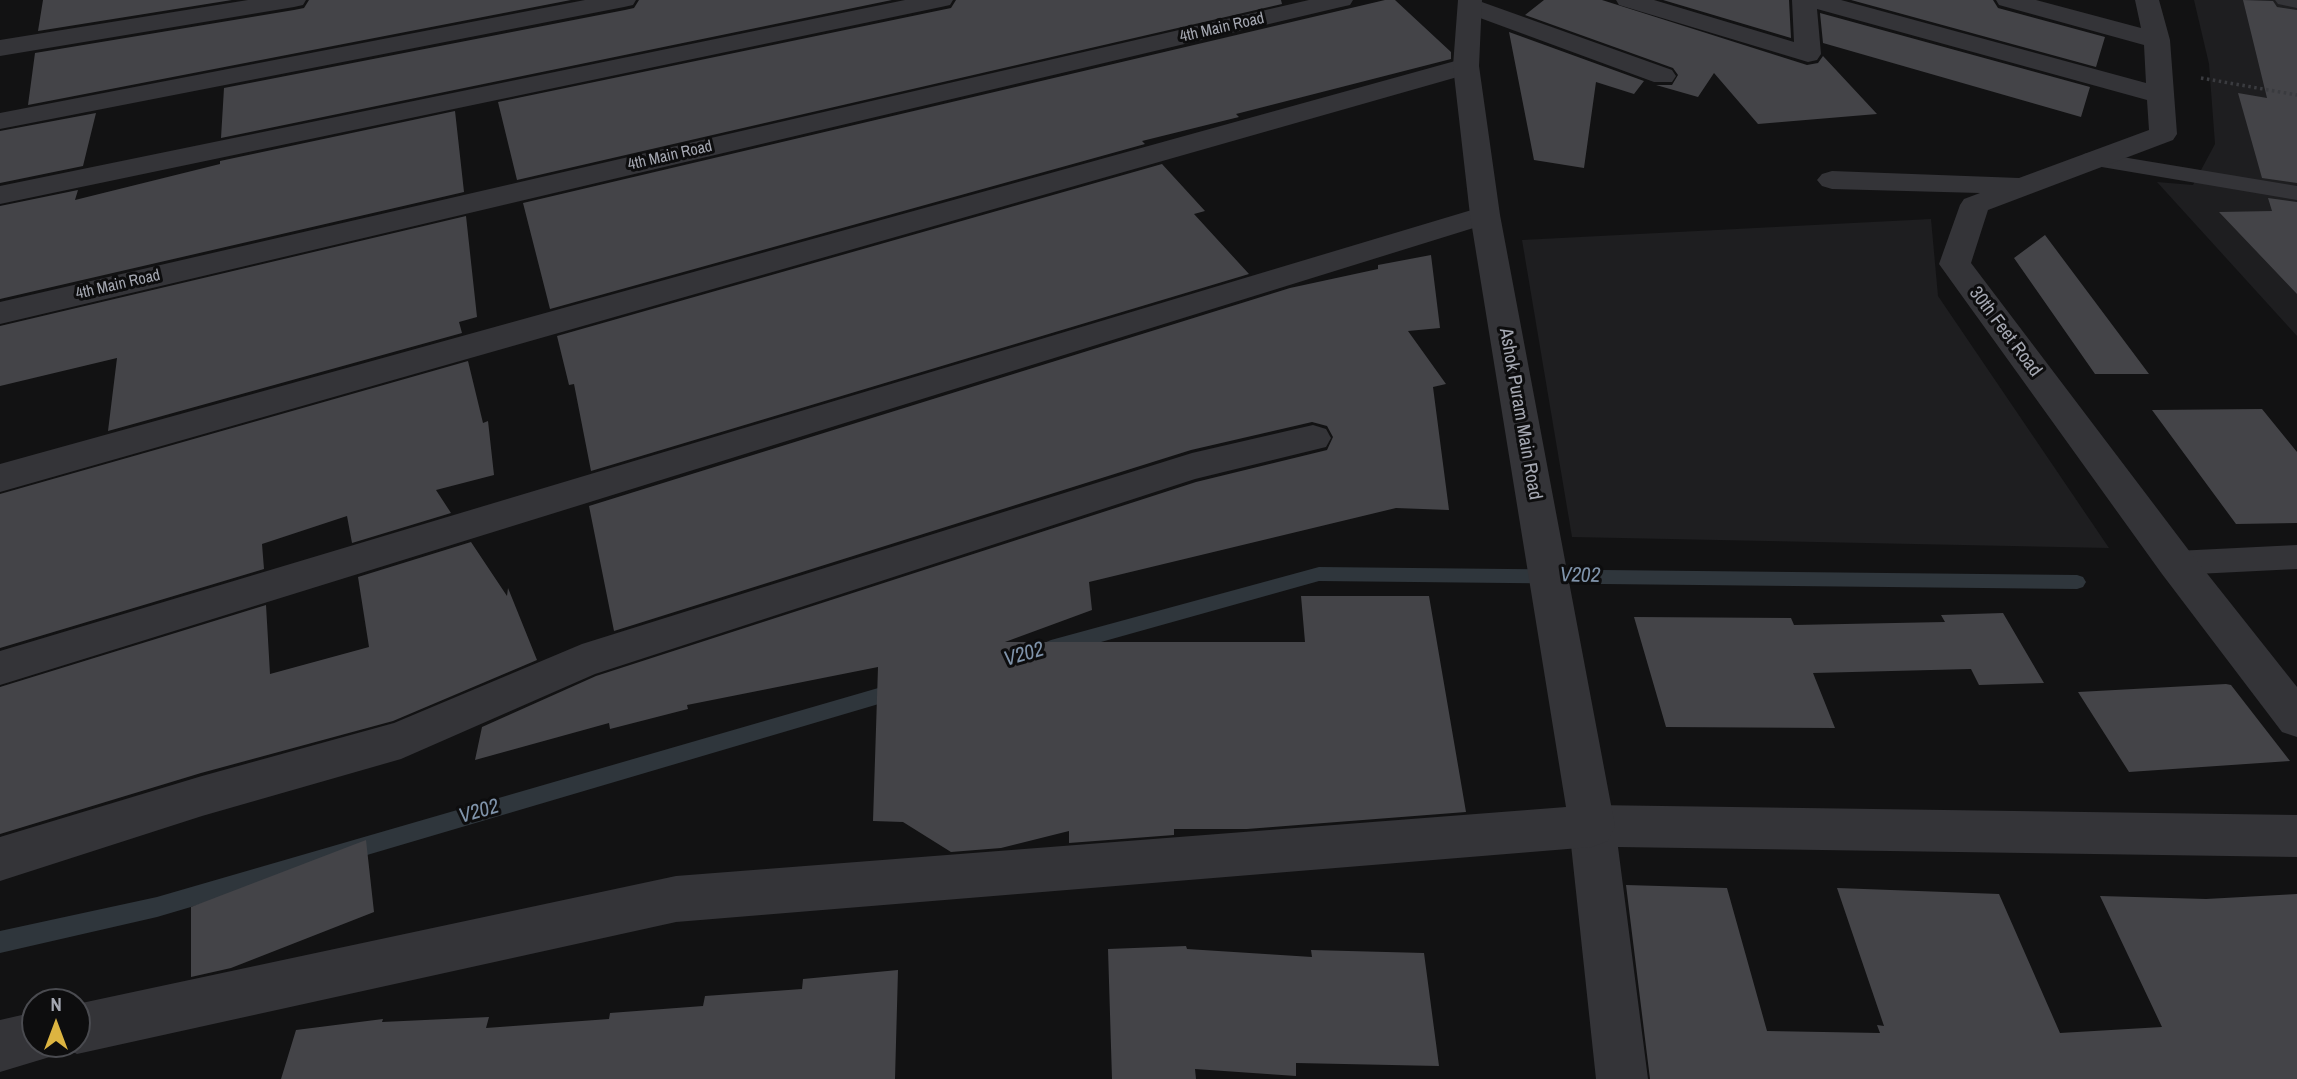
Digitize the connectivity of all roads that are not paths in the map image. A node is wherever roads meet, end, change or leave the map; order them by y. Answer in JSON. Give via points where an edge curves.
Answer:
{"nodes":[{"id":1,"x":294,"y":0,"type":"edge"},
{"id":2,"x":624,"y":0,"type":"edge"},
{"id":3,"x":941,"y":0,"type":"edge"},
{"id":4,"x":1340,"y":0,"type":"edge"},
{"id":5,"x":1628,"y":0,"type":"edge"},
{"id":6,"x":1804,"y":0,"type":"edge"},
{"id":7,"x":1813,"y":0,"type":"edge"},
{"id":8,"x":2008,"y":0,"type":"edge"},
{"id":9,"x":2147,"y":0,"type":"edge"},
{"id":10,"x":2286,"y":0,"type":"edge"},
{"id":11,"x":2297,"y":2,"type":"edge"},
{"id":12,"x":1470,"y":3,"type":"edge"},
{"id":13,"x":155,"y":11,"type":"edge"},
{"id":14,"x":0,"y":48,"type":"edge"},
{"id":15,"x":1466,"y":66,"type":"junction"},
{"id":16,"x":2159,"y":68,"type":"junction"},
{"id":17,"x":1663,"y":76,"type":"dead end"},
{"id":18,"x":0,"y":121,"type":"edge"},
{"id":19,"x":2092,"y":159,"type":"junction"},
{"id":20,"x":1832,"y":180,"type":"dead end"},
{"id":21,"x":2026,"y":186,"type":"junction"},
{"id":22,"x":2297,"y":193,"type":"edge"},
{"id":23,"x":0,"y":195,"type":"edge"},
{"id":24,"x":1485,"y":215,"type":"junction"},
{"id":25,"x":0,"y":313,"type":"edge"},
{"id":26,"x":1314,"y":438,"type":"dead end"},
{"id":27,"x":0,"y":478,"type":"edge"},
{"id":28,"x":2297,"y":557,"type":"edge"},
{"id":29,"x":2176,"y":563,"type":"junction"},
{"id":30,"x":0,"y":668,"type":"edge"},
{"id":31,"x":2297,"y":719,"type":"edge"},
{"id":32,"x":1592,"y":826,"type":"junction"},
{"id":33,"x":2297,"y":836,"type":"edge"},
{"id":34,"x":0,"y":859,"type":"edge"},
{"id":35,"x":91,"y":1026,"type":"edge"},
{"id":36,"x":21,"y":1041,"type":"edge"},
{"id":37,"x":0,"y":1046,"type":"edge"},
{"id":38,"x":1622,"y":1079,"type":"edge"}],
"edges":[{"from":1,"to":13,"type":"street"},
{"from":2,"to":18,"type":"street"},
{"from":3,"to":23,"type":"street"},
{"from":4,"to":25,"type":"street","name":"4th Main Road"},
{"from":5,"to":6,"type":"street","via":[[1808,54]]},
{"from":7,"to":16,"type":"street"},
{"from":8,"to":16,"type":"street"},
{"from":9,"to":16,"type":"street","name":"30th Feet Road"},
{"from":10,"to":11,"type":"lane"},
{"from":12,"to":15,"type":"street","name":"Ashok Puram Main Road"},
{"from":12,"to":17,"type":"street"},
{"from":13,"to":14,"type":"street"},
{"from":15,"to":24,"type":"street","name":"Ashok Puram Main Road"},
{"from":15,"to":27,"type":"street"},
{"from":16,"to":19,"type":"street","name":"30th Feet Road","via":[[2164,135]]},
{"from":19,"to":21,"type":"street","name":"30th Feet Road"},
{"from":19,"to":22,"type":"lane"},
{"from":20,"to":21,"type":"street"},
{"from":21,"to":29,"type":"street","name":"30th Feet Road","via":[[1975,205],[1955,264]]},
{"from":24,"to":30,"type":"street"},
{"from":24,"to":32,"type":"street","name":"Ashok Puram Main Road"},
{"from":26,"to":34,"type":"street","via":[[1192,466],[582,661],[401,740]]},
{"from":28,"to":29,"type":"lane"},
{"from":29,"to":31,"type":"street","name":"30th Feet Road"},
{"from":32,"to":33,"type":"street"},
{"from":32,"to":35,"type":"street","via":[[676,899]]},
{"from":32,"to":38,"type":"street","name":"Ashok Puram Main Road"},
{"from":36,"to":37,"type":"street"}]}
